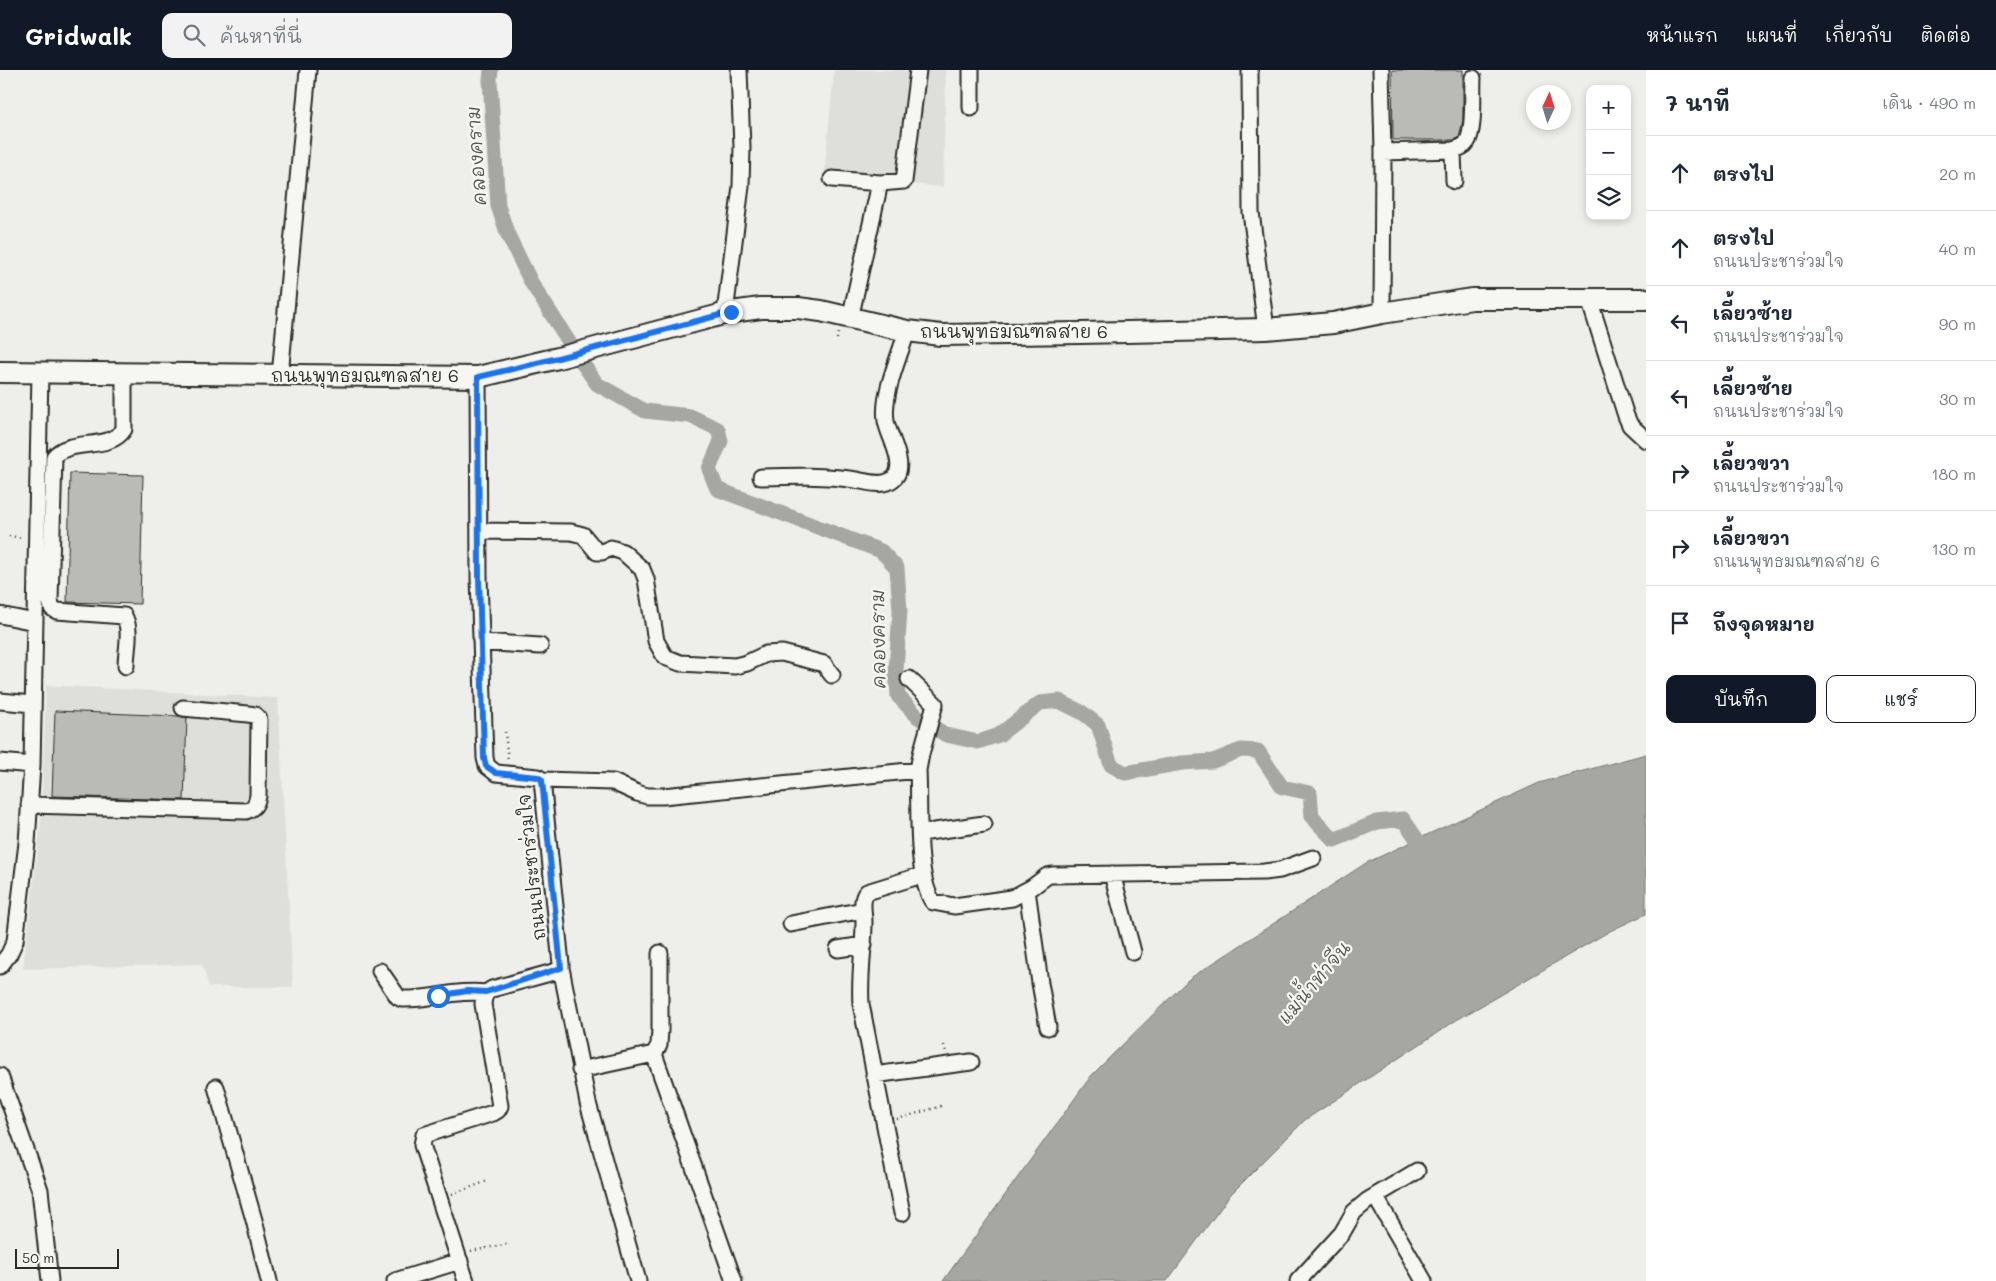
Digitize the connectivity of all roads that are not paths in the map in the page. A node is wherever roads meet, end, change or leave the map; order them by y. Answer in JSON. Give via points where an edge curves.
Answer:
{"nodes":[{"id":1,"x":308,"y":70,"type":"edge"},
{"id":2,"x":739,"y":70,"type":"edge"},
{"id":3,"x":918,"y":70,"type":"edge"},
{"id":4,"x":970,"y":70,"type":"edge"},
{"id":5,"x":1250,"y":70,"type":"edge"},
{"id":6,"x":1381,"y":70,"type":"edge"},
{"id":7,"x":1473,"y":78,"type":"dead end"},
{"id":8,"x":972,"y":108,"type":"dead end"},
{"id":9,"x":1453,"y":150,"type":"junction"},
{"id":10,"x":1383,"y":152,"type":"junction"},
{"id":11,"x":832,"y":179,"type":"dead end"},
{"id":12,"x":1454,"y":181,"type":"dead end"},
{"id":13,"x":880,"y":183,"type":"junction"},
{"id":14,"x":1589,"y":299,"type":"junction"},
{"id":15,"x":1646,"y":299,"type":"edge"},
{"id":16,"x":725,"y":313,"type":"junction"},
{"id":17,"x":1382,"y":313,"type":"junction"},
{"id":18,"x":850,"y":319,"type":"junction"},
{"id":19,"x":1266,"y":329,"type":"junction"},
{"id":20,"x":907,"y":331,"type":"junction"},
{"id":21,"x":0,"y":372,"type":"edge"},
{"id":22,"x":40,"y":373,"type":"junction"},
{"id":23,"x":124,"y":374,"type":"junction"},
{"id":24,"x":280,"y":376,"type":"junction"},
{"id":25,"x":478,"y":377,"type":"junction"},
{"id":26,"x":1646,"y":440,"type":"edge"},
{"id":27,"x":761,"y":477,"type":"dead end"},
{"id":28,"x":480,"y":531,"type":"junction"},
{"id":29,"x":0,"y":615,"type":"edge"},
{"id":30,"x":35,"y":622,"type":"junction"},
{"id":31,"x":481,"y":642,"type":"junction"},
{"id":32,"x":540,"y":646,"type":"dead end"},
{"id":33,"x":126,"y":666,"type":"dead end"},
{"id":34,"x":832,"y":675,"type":"dead end"},
{"id":35,"x":909,"y":679,"type":"dead end"},
{"id":36,"x":0,"y":701,"type":"edge"},
{"id":37,"x":33,"y":704,"type":"junction"},
{"id":38,"x":183,"y":708,"type":"dead end"},
{"id":39,"x":0,"y":762,"type":"edge"},
{"id":40,"x":32,"y":765,"type":"junction"},
{"id":41,"x":918,"y":770,"type":"junction"},
{"id":42,"x":542,"y":780,"type":"junction"},
{"id":43,"x":30,"y":804,"type":"junction"},
{"id":44,"x":984,"y":824,"type":"dead end"},
{"id":45,"x":921,"y":833,"type":"junction"},
{"id":46,"x":1313,"y":858,"type":"dead end"},
{"id":47,"x":1112,"y":874,"type":"junction"},
{"id":48,"x":922,"y":875,"type":"junction"},
{"id":49,"x":1027,"y":890,"type":"junction"},
{"id":50,"x":863,"y":910,"type":"junction"},
{"id":51,"x":791,"y":924,"type":"dead end"},
{"id":52,"x":864,"y":945,"type":"junction"},
{"id":53,"x":838,"y":949,"type":"dead end"},
{"id":54,"x":1133,"y":952,"type":"dead end"},
{"id":55,"x":660,"y":953,"type":"dead end"},
{"id":56,"x":0,"y":966,"type":"edge"},
{"id":57,"x":561,"y":968,"type":"junction"},
{"id":58,"x":380,"y":971,"type":"dead end"},
{"id":59,"x":486,"y":992,"type":"junction"},
{"id":60,"x":1048,"y":1026,"type":"dead end"},
{"id":61,"x":654,"y":1054,"type":"junction"},
{"id":62,"x":971,"y":1062,"type":"dead end"},
{"id":63,"x":580,"y":1070,"type":"junction"},
{"id":64,"x":874,"y":1075,"type":"junction"},
{"id":65,"x":0,"y":1076,"type":"edge"},
{"id":66,"x":216,"y":1087,"type":"dead end"},
{"id":67,"x":1417,"y":1171,"type":"dead end"},
{"id":68,"x":1375,"y":1196,"type":"junction"},
{"id":69,"x":902,"y":1213,"type":"dead end"},
{"id":70,"x":458,"y":1257,"type":"junction"},
{"id":71,"x":50,"y":1281,"type":"edge"},
{"id":72,"x":268,"y":1281,"type":"edge"},
{"id":73,"x":395,"y":1281,"type":"edge"},
{"id":74,"x":466,"y":1281,"type":"edge"},
{"id":75,"x":638,"y":1281,"type":"edge"},
{"id":76,"x":734,"y":1281,"type":"edge"},
{"id":77,"x":1298,"y":1281,"type":"edge"},
{"id":78,"x":1424,"y":1281,"type":"edge"}],
"edges":[{"from":1,"to":24,"type":"street"},
{"from":2,"to":16,"type":"street","via":[[741,186]]},
{"from":3,"to":13,"type":"street","via":[[906,177],[899,183]]},
{"from":4,"to":8,"type":"street"},
{"from":5,"to":19,"type":"street","via":[[1251,212]]},
{"from":6,"to":10,"type":"street"},
{"from":7,"to":9,"type":"street","via":[[1470,135],[1462,147]]},
{"from":9,"to":10,"type":"street"},
{"from":9,"to":12,"type":"street"},
{"from":10,"to":17,"type":"street"},
{"from":11,"to":13,"type":"street"},
{"from":13,"to":18,"type":"street"},
{"from":14,"to":15,"type":"main road","name":"ถนนพุทธมณฑลสาย 6"},
{"from":14,"to":17,"type":"main road","name":"ถนนพุทธมณฑลสาย 6","via":[[1472,299]]},
{"from":14,"to":26,"type":"street","via":[[1626,416],[1630,425]]},
{"from":16,"to":18,"type":"main road","name":"ถนนพุทธมณฑลสาย 6","via":[[761,308],[798,308]]},
{"from":16,"to":25,"type":"main road","name":"ถนนพุทธมณฑลสาย 6"},
{"from":17,"to":19,"type":"main road","name":"ถนนพุทธมณฑลสาย 6","via":[[1333,323]]},
{"from":18,"to":20,"type":"main road","name":"ถนนพุทธมณฑลสาย 6"},
{"from":19,"to":20,"type":"main road","name":"ถนนพุทธมณฑลสาย 6","via":[[941,335]]},
{"from":20,"to":27,"type":"street","via":[[886,400],[888,428],[898,452],[898,470],[891,481],[871,483],[818,476]]},
{"from":21,"to":22,"type":"main road","name":"ถนนพุทธมณฑลสาย 6"},
{"from":22,"to":23,"type":"main road","name":"ถนนพุทธมณฑลสาย 6"},
{"from":22,"to":30,"type":"street"},
{"from":23,"to":24,"type":"main road","name":"ถนนพุทธมณฑลสาย 6"},
{"from":23,"to":33,"type":"street","via":[[124,429],[121,434],[113,439],[66,449],[54,457],[50,601],[57,611],[124,616]]},
{"from":24,"to":25,"type":"main road","name":"ถนนพุทธมณฑลสาย 6"},
{"from":25,"to":28,"type":"street","name":"ถนนประชาร่วมใจ"},
{"from":28,"to":31,"type":"street","name":"ถนนประชาร่วมใจ"},
{"from":28,"to":34,"type":"street","via":[[571,532],[583,535],[597,552],[611,548],[623,552],[644,574],[656,641],[665,658],[680,663],[735,666],[766,654],[782,653],[824,664]]},
{"from":29,"to":30,"type":"street"},
{"from":30,"to":37,"type":"street"},
{"from":31,"to":32,"type":"street"},
{"from":31,"to":42,"type":"street","name":"ถนนประชาร่วมใจ","via":[[484,758],[490,770],[496,773]]},
{"from":35,"to":41,"type":"street","via":[[936,704]]},
{"from":36,"to":37,"type":"street"},
{"from":37,"to":40,"type":"street"},
{"from":38,"to":43,"type":"street","via":[[255,715],[260,719],[258,796],[253,809]]},
{"from":39,"to":40,"type":"street"},
{"from":40,"to":43,"type":"street"},
{"from":41,"to":42,"type":"street","via":[[664,796],[647,796],[613,782]]},
{"from":41,"to":45,"type":"street"},
{"from":42,"to":57,"type":"street","name":"ถนนประชาร่วมใจ"},
{"from":43,"to":56,"type":"street","via":[[18,927],[9,954]]},
{"from":44,"to":45,"type":"street"},
{"from":45,"to":48,"type":"street"},
{"from":46,"to":47,"type":"street","via":[[1264,872]]},
{"from":47,"to":49,"type":"street","via":[[1052,875]]},
{"from":47,"to":54,"type":"street"},
{"from":48,"to":49,"type":"street","via":[[927,894],[933,902],[942,905],[1012,898]]},
{"from":48,"to":50,"type":"street","via":[[867,892]]},
{"from":49,"to":60,"type":"street"},
{"from":50,"to":51,"type":"street"},
{"from":50,"to":52,"type":"street"},
{"from":52,"to":53,"type":"street"},
{"from":52,"to":64,"type":"street","via":[[861,1004]]},
{"from":55,"to":61,"type":"street","via":[[660,1030],[659,1045]]},
{"from":57,"to":59,"type":"street"},
{"from":57,"to":63,"type":"street","name":"ถนนประชาร่วมใจ"},
{"from":58,"to":59,"type":"street","via":[[402,999],[467,991]]},
{"from":59,"to":70,"type":"street","via":[[482,1004],[500,1106],[493,1113],[424,1135],[422,1145]]},
{"from":61,"to":63,"type":"street"},
{"from":61,"to":76,"type":"street"},
{"from":62,"to":64,"type":"street"},
{"from":63,"to":75,"type":"street","name":"ถนนประชาร่วมใจ"},
{"from":64,"to":69,"type":"street"},
{"from":65,"to":71,"type":"street","via":[[40,1190]]},
{"from":66,"to":72,"type":"street"},
{"from":67,"to":68,"type":"street"},
{"from":68,"to":77,"type":"street","via":[[1354,1212],[1342,1233]]},
{"from":68,"to":78,"type":"street"},
{"from":70,"to":73,"type":"street"},
{"from":70,"to":74,"type":"street"}]}
